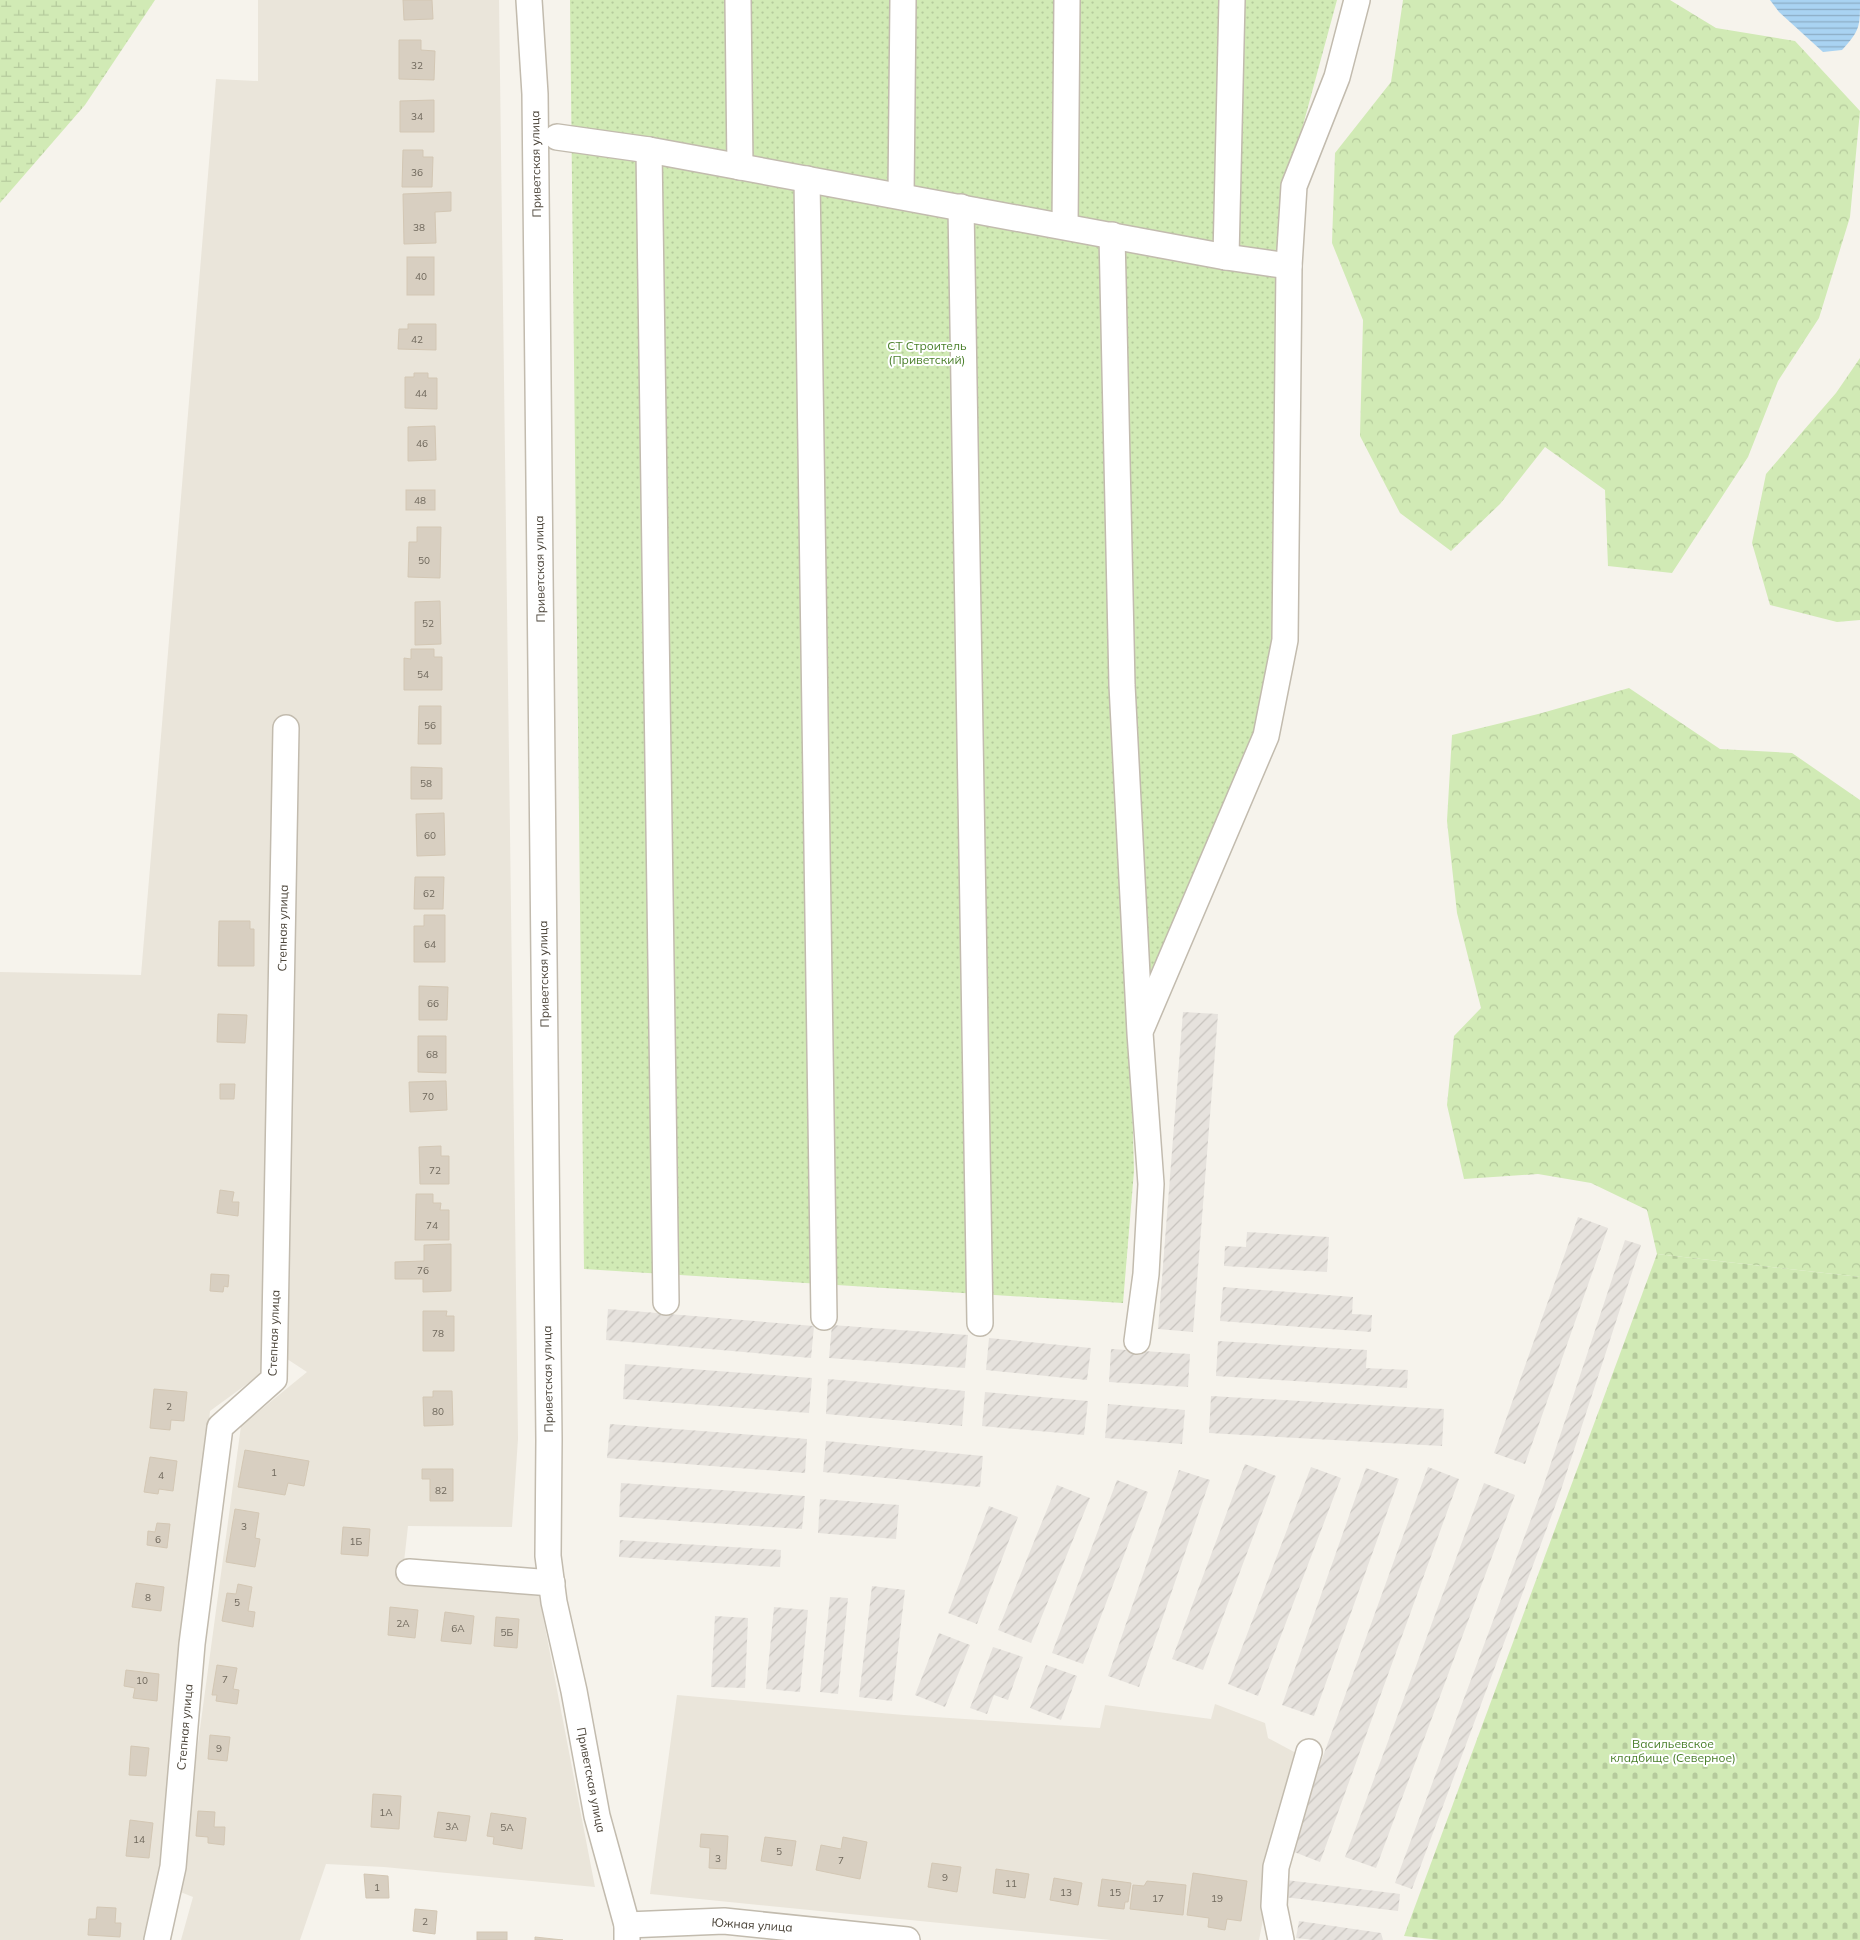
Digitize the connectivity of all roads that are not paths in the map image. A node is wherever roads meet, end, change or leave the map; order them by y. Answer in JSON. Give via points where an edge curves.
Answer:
{"nodes":[{"id":1,"x":529,"y":0,"type":"edge"},
{"id":2,"x":738,"y":0,"type":"edge"},
{"id":3,"x":903,"y":0,"type":"edge"},
{"id":4,"x":1067,"y":0,"type":"edge"},
{"id":5,"x":1232,"y":0,"type":"edge"},
{"id":6,"x":1357,"y":0,"type":"edge"},
{"id":7,"x":557,"y":137,"type":"dead end"},
{"id":8,"x":649,"y":150,"type":"junction"},
{"id":9,"x":740,"y":167,"type":"junction"},
{"id":10,"x":807,"y":179,"type":"junction"},
{"id":11,"x":901,"y":196,"type":"junction"},
{"id":12,"x":961,"y":207,"type":"junction"},
{"id":13,"x":1065,"y":226,"type":"junction"},
{"id":14,"x":1112,"y":235,"type":"junction"},
{"id":15,"x":1226,"y":257,"type":"junction"},
{"id":16,"x":1289,"y":266,"type":"junction"},
{"id":17,"x":286,"y":728,"type":"dead end"},
{"id":18,"x":1140,"y":1033,"type":"junction"},
{"id":19,"x":666,"y":1302,"type":"dead end"},
{"id":20,"x":824,"y":1317,"type":"dead end"},
{"id":21,"x":980,"y":1323,"type":"dead end"},
{"id":22,"x":1137,"y":1340,"type":"dead end"},
{"id":23,"x":409,"y":1572,"type":"dead end"},
{"id":24,"x":552,"y":1583,"type":"junction"},
{"id":25,"x":1309,"y":1752,"type":"dead end"},
{"id":26,"x":627,"y":1932,"type":"edge"},
{"id":27,"x":157,"y":1940,"type":"edge"},
{"id":28,"x":907,"y":1940,"type":"edge"},
{"id":29,"x":1281,"y":1940,"type":"edge"}],
"edges":[{"from":1,"to":24,"type":"street","name":"Приветская улица","via":[[535,94],[548,1556]]},
{"from":2,"to":9,"type":"street"},
{"from":3,"to":11,"type":"street"},
{"from":4,"to":13,"type":"street"},
{"from":5,"to":15,"type":"street"},
{"from":6,"to":16,"type":"street","via":[[1338,77],[1294,186]]},
{"from":7,"to":8,"type":"street"},
{"from":8,"to":9,"type":"street"},
{"from":8,"to":19,"type":"street"},
{"from":9,"to":10,"type":"street"},
{"from":10,"to":11,"type":"street"},
{"from":10,"to":20,"type":"street"},
{"from":11,"to":12,"type":"street"},
{"from":12,"to":13,"type":"street"},
{"from":12,"to":21,"type":"street"},
{"from":13,"to":14,"type":"street"},
{"from":14,"to":15,"type":"street"},
{"from":14,"to":18,"type":"street","via":[[1122,685]]},
{"from":15,"to":16,"type":"street"},
{"from":16,"to":18,"type":"street","via":[[1285,640],[1266,736]]},
{"from":17,"to":27,"type":"street","name":"Степная улица","via":[[274,1379],[220,1426],[192,1644],[174,1868]]},
{"from":18,"to":22,"type":"street","via":[[1151,1184],[1146,1274]]},
{"from":23,"to":24,"type":"street"},
{"from":24,"to":26,"type":"street","name":"Приветская улица","via":[[597,1816]]},
{"from":25,"to":29,"type":"street","via":[[1276,1867],[1274,1906]]},
{"from":26,"to":28,"type":"street","name":"Южная улица","via":[[724,1921]]}]}
